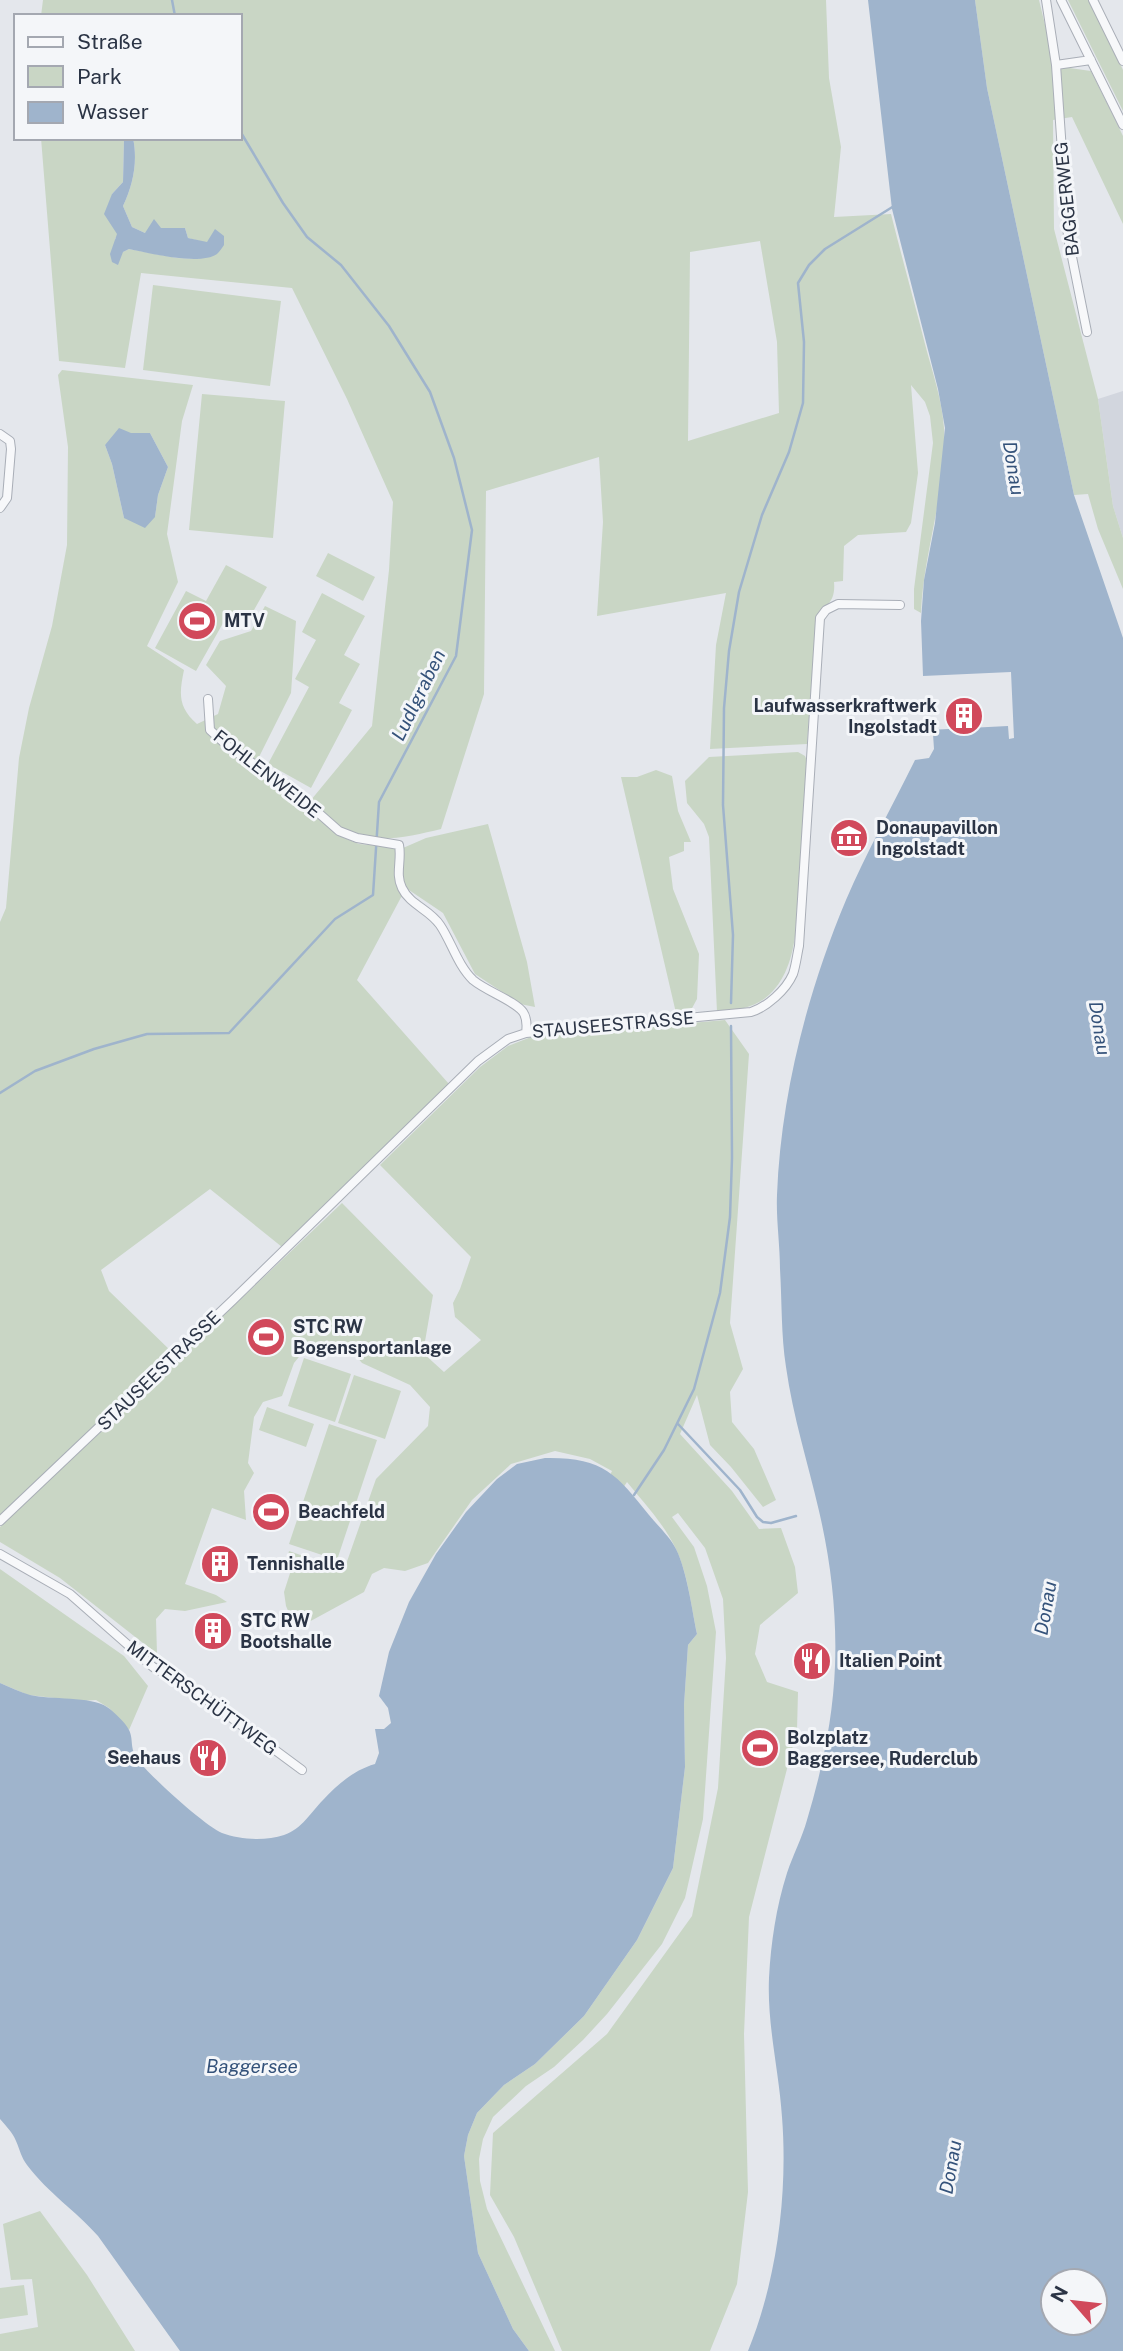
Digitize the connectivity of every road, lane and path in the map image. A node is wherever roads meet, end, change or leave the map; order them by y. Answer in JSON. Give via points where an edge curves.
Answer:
{"nodes":[{"id":1,"x":1046,"y":0,"type":"edge"},
{"id":2,"x":1060,"y":0,"type":"edge"},
{"id":3,"x":1093,"y":0,"type":"edge"},
{"id":4,"x":1091,"y":60,"type":"junction"},
{"id":5,"x":1123,"y":61,"type":"edge"},
{"id":6,"x":1056,"y":65,"type":"junction"},
{"id":7,"x":1123,"y":125,"type":"edge"},
{"id":8,"x":1087,"y":332,"type":"dead end"},
{"id":9,"x":0,"y":434,"type":"edge"},
{"id":10,"x":0,"y":508,"type":"edge"},
{"id":11,"x":900,"y":605,"type":"dead end"},
{"id":12,"x":208,"y":699,"type":"dead end"},
{"id":13,"x":526,"y":1033,"type":"junction"},
{"id":14,"x":0,"y":1521,"type":"edge"},
{"id":15,"x":0,"y":1554,"type":"edge"},
{"id":16,"x":302,"y":1770,"type":"dead end"}],
"edges":[{"from":1,"to":6,"type":"street","name":"BAGGERWEG"},
{"from":2,"to":4,"type":"street"},
{"from":3,"to":5,"type":"street"},
{"from":4,"to":6,"type":"street"},
{"from":4,"to":7,"type":"street"},
{"from":6,"to":8,"type":"street","name":"BAGGERWEG","via":[[1068,237]]},
{"from":9,"to":10,"type":"street","via":[[11,449],[7,498]]},
{"from":11,"to":13,"type":"street","name":"STAUSEESTRASSE","via":[[838,604],[820,618],[799,946],[792,975],[777,995],[751,1012]]},
{"from":12,"to":13,"type":"street","name":"FOHLENWEIDE","via":[[210,730],[230,749],[288,786],[350,836],[399,845],[398,877],[407,896],[439,923],[471,977],[523,1012]]},
{"from":13,"to":14,"type":"street","name":"STAUSEESTRASSE","via":[[508,1039],[478,1061]]},
{"from":15,"to":16,"type":"street","name":"MITTERSCHÜTTWEG","via":[[70,1594],[153,1667],[191,1688]]}]}
